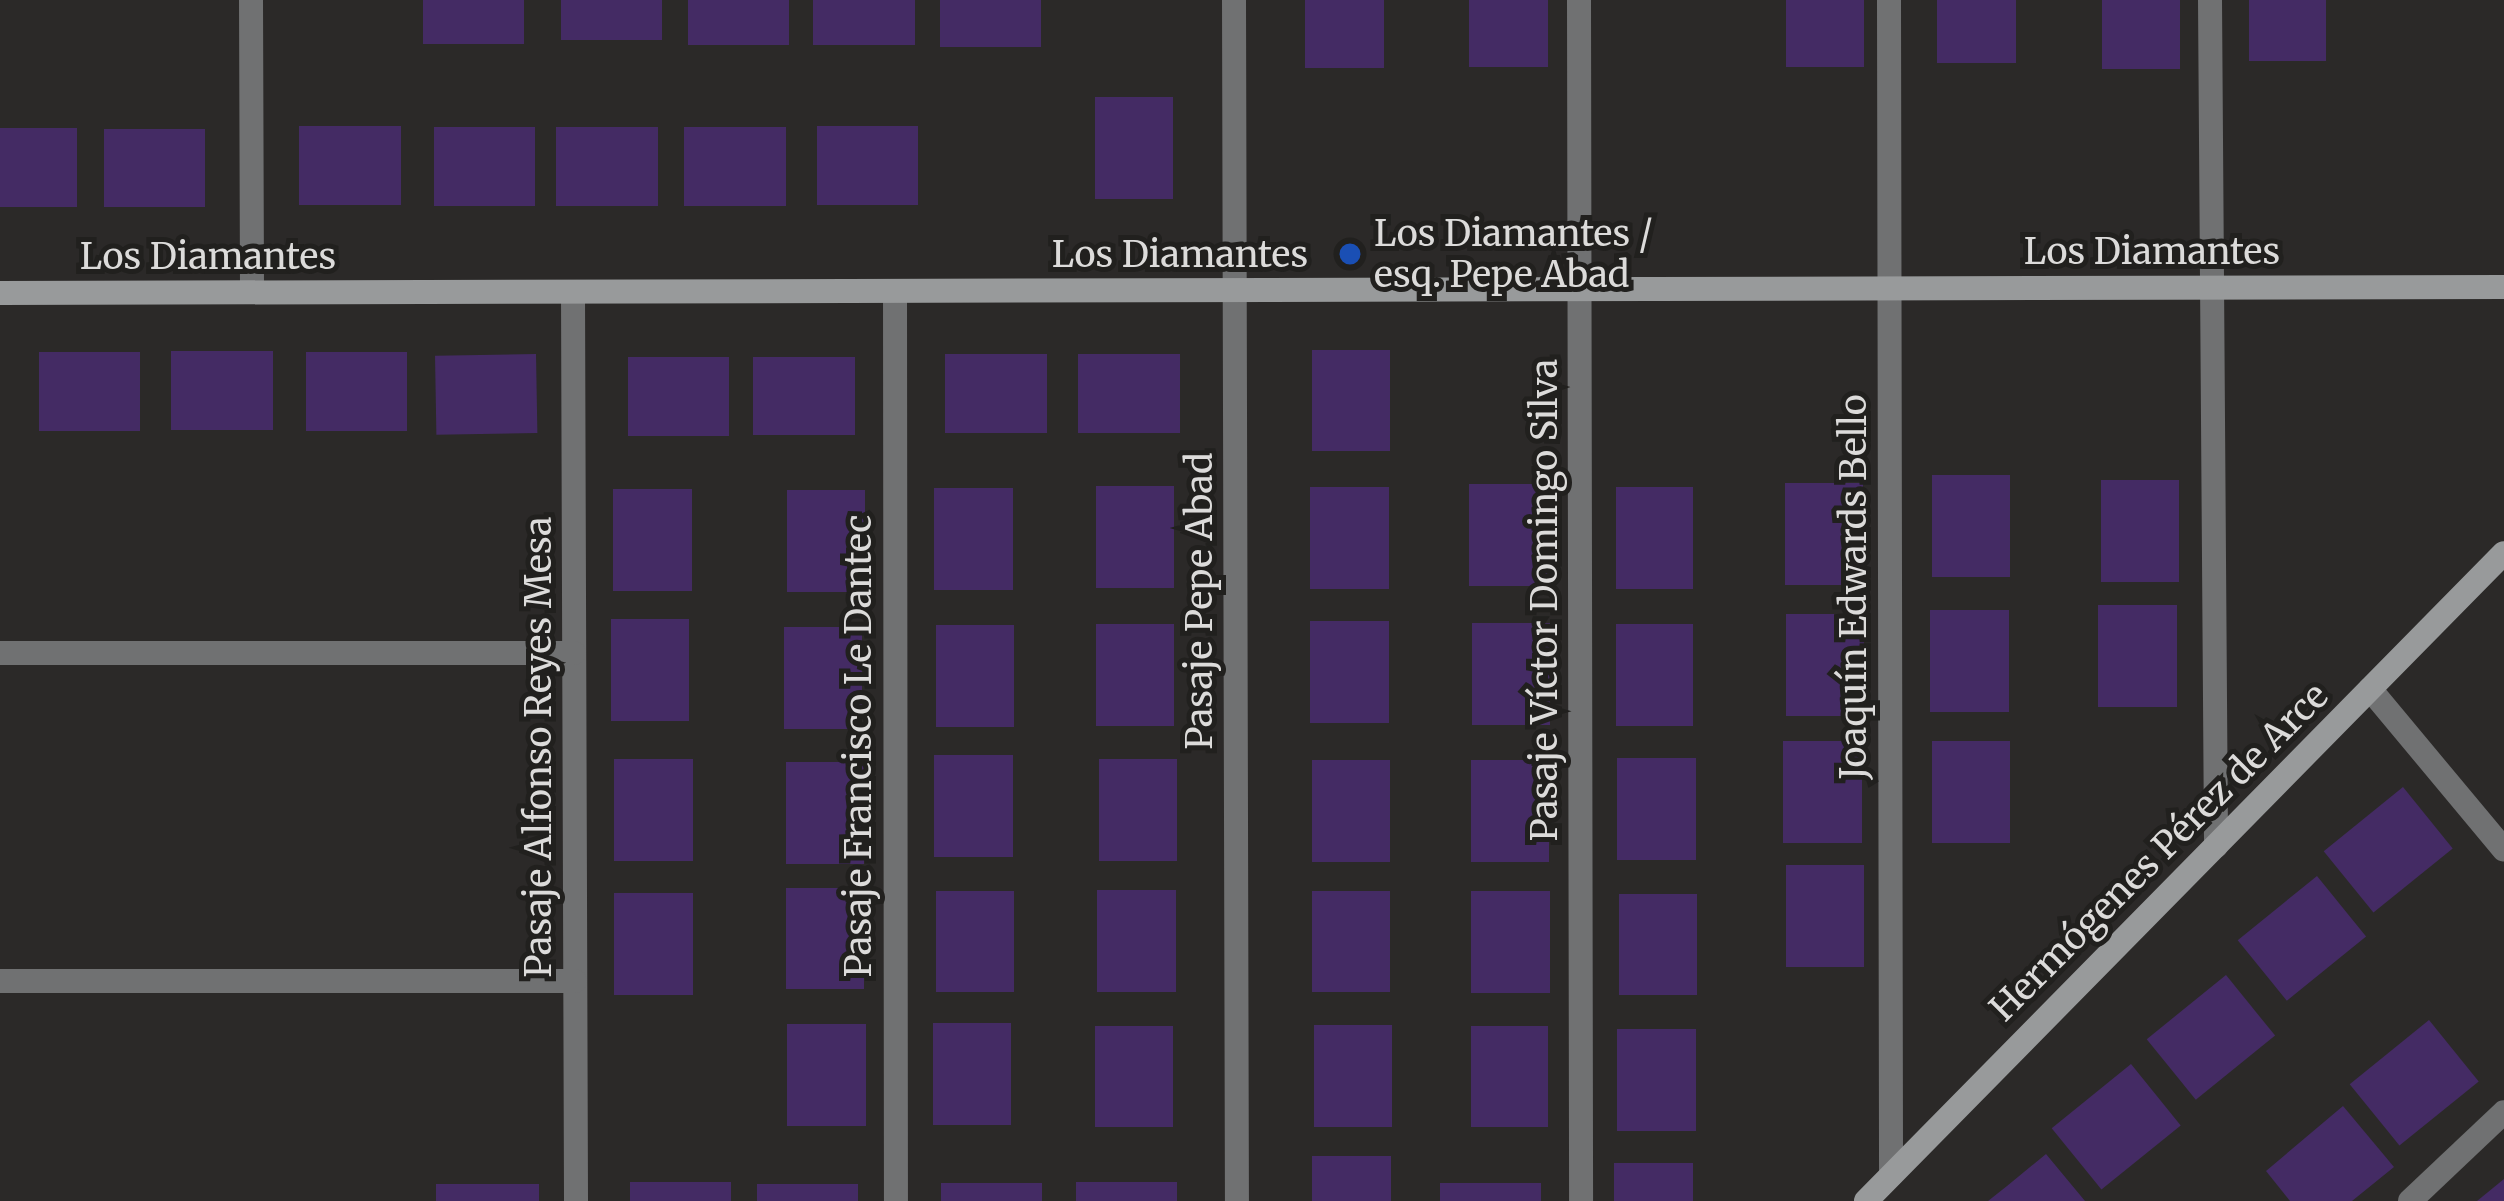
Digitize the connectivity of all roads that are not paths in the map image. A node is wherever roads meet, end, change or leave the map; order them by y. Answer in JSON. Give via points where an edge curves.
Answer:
{"nodes":[{"id":1,"x":250,"y":0,"type":"edge"},
{"id":2,"x":1234,"y":0,"type":"edge"},
{"id":3,"x":1579,"y":0,"type":"edge"},
{"id":4,"x":1889,"y":0,"type":"edge"},
{"id":5,"x":2210,"y":0,"type":"edge"},
{"id":6,"x":2504,"y":287,"type":"edge"},
{"id":7,"x":2211,"y":288,"type":"junction"},
{"id":8,"x":1889,"y":289,"type":"junction"},
{"id":9,"x":1581,"y":290,"type":"junction"},
{"id":10,"x":895,"y":291,"type":"junction"},
{"id":11,"x":1235,"y":291,"type":"junction"},
{"id":12,"x":252,"y":292,"type":"junction"},
{"id":13,"x":573,"y":292,"type":"junction"},
{"id":14,"x":0,"y":293,"type":"edge"},
{"id":15,"x":2504,"y":553,"type":"edge"},
{"id":16,"x":0,"y":653,"type":"edge"},
{"id":17,"x":574,"y":653,"type":"junction"},
{"id":18,"x":2370,"y":689,"type":"junction"},
{"id":19,"x":2216,"y":846,"type":"junction"},
{"id":20,"x":2504,"y":850,"type":"edge"},
{"id":21,"x":575,"y":980,"type":"junction"},
{"id":22,"x":0,"y":981,"type":"edge"},
{"id":23,"x":2504,"y":1112,"type":"edge"},
{"id":24,"x":1891,"y":1175,"type":"junction"},
{"id":25,"x":576,"y":1201,"type":"edge"},
{"id":26,"x":896,"y":1201,"type":"edge"},
{"id":27,"x":1238,"y":1201,"type":"edge"},
{"id":28,"x":1581,"y":1201,"type":"edge"},
{"id":29,"x":1866,"y":1201,"type":"edge"},
{"id":30,"x":2410,"y":1201,"type":"edge"}],
"edges":[{"from":1,"to":12,"type":"street"},
{"from":2,"to":11,"type":"street","name":"Pasaje Pepe Abad"},
{"from":3,"to":9,"type":"street","name":"Pasaje Víctor Domingo Silva"},
{"from":4,"to":8,"type":"street","name":"Joaquín Edwards Bello"},
{"from":5,"to":7,"type":"street"},
{"from":6,"to":7,"type":"street","name":"Los Diamantes"},
{"from":7,"to":8,"type":"street","name":"Los Diamantes"},
{"from":7,"to":19,"type":"street"},
{"from":8,"to":9,"type":"street","name":"Los Diamantes"},
{"from":8,"to":24,"type":"street","name":"Joaquín Edwards Bello"},
{"from":9,"to":11,"type":"street","name":"Los Diamantes"},
{"from":9,"to":28,"type":"street","name":"Pasaje Víctor Domingo Silva"},
{"from":10,"to":11,"type":"street","name":"Los Diamantes"},
{"from":10,"to":13,"type":"street","name":"Los Diamantes"},
{"from":10,"to":26,"type":"street","name":"Pasaje Francisco Le Dantec"},
{"from":11,"to":27,"type":"street","name":"Pasaje Pepe Abad"},
{"from":12,"to":13,"type":"street","name":"Los Diamantes"},
{"from":12,"to":14,"type":"street","name":"Los Diamantes"},
{"from":13,"to":17,"type":"street","name":"Pasaje Alfonso Reyes Mesa"},
{"from":15,"to":18,"type":"street","name":"Hermógenes Pérez de Arce"},
{"from":16,"to":17,"type":"street"},
{"from":17,"to":21,"type":"street","name":"Pasaje Alfonso Reyes Mesa"},
{"from":18,"to":19,"type":"street","name":"Hermógenes Pérez de Arce"},
{"from":18,"to":20,"type":"street"},
{"from":19,"to":24,"type":"street","name":"Hermógenes Pérez de Arce"},
{"from":21,"to":22,"type":"street"},
{"from":21,"to":25,"type":"street","name":"Pasaje Alfonso Reyes Mesa"},
{"from":23,"to":30,"type":"street"},
{"from":24,"to":29,"type":"street","name":"Hermógenes Pérez de Arce"}]}
